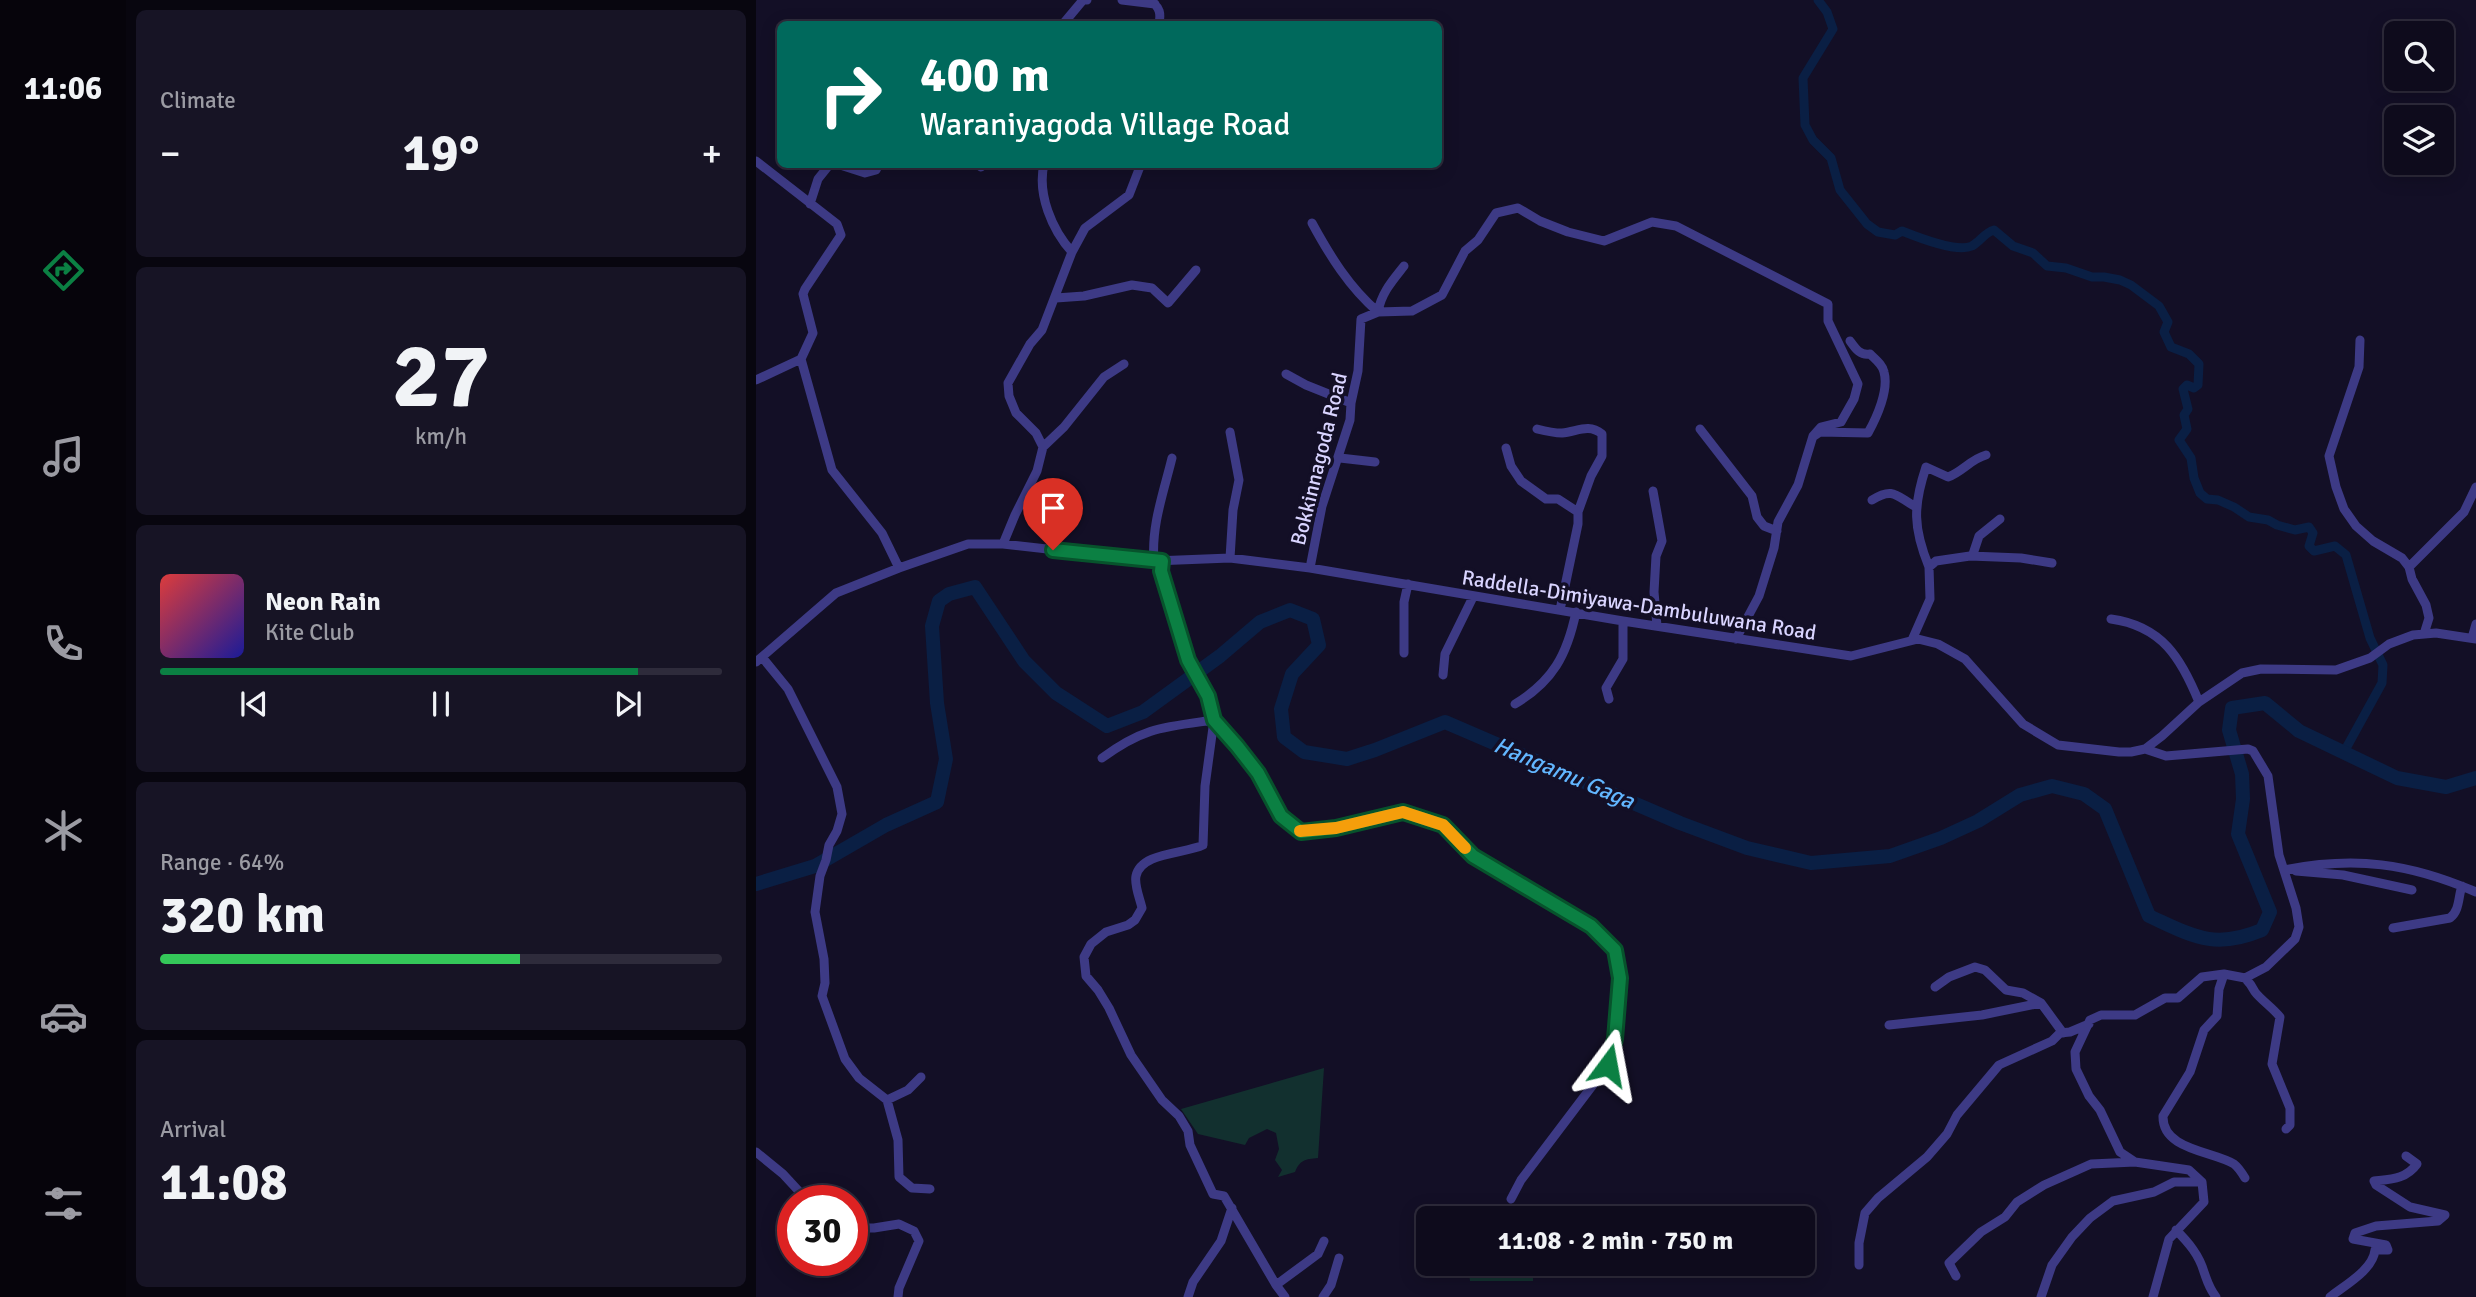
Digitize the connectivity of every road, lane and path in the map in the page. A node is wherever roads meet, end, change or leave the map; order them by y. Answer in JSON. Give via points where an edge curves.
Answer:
{"nodes":[{"id":1,"x":1087,"y":0,"type":"edge"},
{"id":2,"x":1122,"y":0,"type":"edge"},
{"id":3,"x":1156,"y":3,"type":"edge"},
{"id":4,"x":1066,"y":21,"type":"edge"},
{"id":5,"x":1159,"y":21,"type":"edge"},
{"id":6,"x":756,"y":161,"type":"edge"},
{"id":7,"x":827,"y":168,"type":"edge"},
{"id":8,"x":849,"y":168,"type":"edge"},
{"id":9,"x":877,"y":168,"type":"edge"},
{"id":10,"x":1043,"y":168,"type":"edge"},
{"id":11,"x":1139,"y":168,"type":"edge"},
{"id":12,"x":810,"y":205,"type":"junction"},
{"id":13,"x":1312,"y":223,"type":"dead end"},
{"id":14,"x":1072,"y":252,"type":"junction"},
{"id":15,"x":1404,"y":266,"type":"dead end"},
{"id":16,"x":1196,"y":270,"type":"dead end"},
{"id":17,"x":1056,"y":298,"type":"junction"},
{"id":18,"x":1377,"y":312,"type":"junction"},
{"id":19,"x":2360,"y":340,"type":"dead end"},
{"id":20,"x":1850,"y":341,"type":"dead end"},
{"id":21,"x":801,"y":359,"type":"junction"},
{"id":22,"x":1124,"y":364,"type":"dead end"},
{"id":23,"x":1286,"y":374,"type":"dead end"},
{"id":24,"x":756,"y":380,"type":"edge"},
{"id":25,"x":1351,"y":403,"type":"junction"},
{"id":26,"x":1537,"y":429,"type":"dead end"},
{"id":27,"x":1700,"y":429,"type":"dead end"},
{"id":28,"x":1230,"y":432,"type":"dead end"},
{"id":29,"x":1813,"y":436,"type":"junction"},
{"id":30,"x":1043,"y":447,"type":"junction"},
{"id":31,"x":1506,"y":448,"type":"dead end"},
{"id":32,"x":1986,"y":455,"type":"dead end"},
{"id":33,"x":1172,"y":458,"type":"dead end"},
{"id":34,"x":1340,"y":458,"type":"junction"},
{"id":35,"x":1375,"y":462,"type":"dead end"},
{"id":36,"x":2476,"y":487,"type":"edge"},
{"id":37,"x":1653,"y":491,"type":"dead end"},
{"id":38,"x":1872,"y":500,"type":"dead end"},
{"id":39,"x":1916,"y":507,"type":"junction"},
{"id":40,"x":1578,"y":512,"type":"junction"},
{"id":41,"x":2000,"y":519,"type":"dead end"},
{"id":42,"x":1777,"y":531,"type":"junction"},
{"id":43,"x":1003,"y":544,"type":"junction"},
{"id":44,"x":1970,"y":556,"type":"junction"},
{"id":45,"x":1230,"y":558,"type":"junction"},
{"id":46,"x":1158,"y":561,"type":"junction"},
{"id":47,"x":2052,"y":563,"type":"dead end"},
{"id":48,"x":1929,"y":566,"type":"junction"},
{"id":49,"x":2409,"y":567,"type":"junction"},
{"id":50,"x":899,"y":568,"type":"junction"},
{"id":51,"x":1310,"y":568,"type":"junction"},
{"id":52,"x":1408,"y":584,"type":"junction"},
{"id":53,"x":1473,"y":597,"type":"junction"},
{"id":54,"x":1560,"y":610,"type":"junction"},
{"id":55,"x":1576,"y":612,"type":"junction"},
{"id":56,"x":2111,"y":620,"type":"dead end"},
{"id":57,"x":1623,"y":621,"type":"junction"},
{"id":58,"x":2476,"y":624,"type":"edge"},
{"id":59,"x":1657,"y":626,"type":"junction"},
{"id":60,"x":2424,"y":634,"type":"junction"},
{"id":61,"x":2474,"y":638,"type":"edge"},
{"id":62,"x":1736,"y":639,"type":"junction"},
{"id":63,"x":1912,"y":640,"type":"junction"},
{"id":64,"x":1404,"y":653,"type":"dead end"},
{"id":65,"x":759,"y":659,"type":"edge"},
{"id":66,"x":1443,"y":675,"type":"dead end"},
{"id":67,"x":1609,"y":699,"type":"dead end"},
{"id":68,"x":2199,"y":702,"type":"junction"},
{"id":69,"x":1515,"y":704,"type":"dead end"},
{"id":70,"x":1214,"y":720,"type":"junction"},
{"id":71,"x":2145,"y":748,"type":"junction"},
{"id":72,"x":1102,"y":758,"type":"dead end"},
{"id":73,"x":2284,"y":870,"type":"junction"},
{"id":74,"x":2462,"y":886,"type":"junction"},
{"id":75,"x":2412,"y":890,"type":"dead end"},
{"id":76,"x":2476,"y":892,"type":"edge"},
{"id":77,"x":2393,"y":928,"type":"dead end"},
{"id":78,"x":2224,"y":974,"type":"junction"},
{"id":79,"x":2245,"y":978,"type":"junction"},
{"id":80,"x":1935,"y":987,"type":"dead end"},
{"id":81,"x":2041,"y":1003,"type":"junction"},
{"id":82,"x":2089,"y":1024,"type":"junction"},
{"id":83,"x":1888,"y":1025,"type":"dead end"},
{"id":84,"x":2063,"y":1033,"type":"junction"},
{"id":85,"x":921,"y":1077,"type":"dead end"},
{"id":86,"x":887,"y":1100,"type":"junction"},
{"id":87,"x":2286,"y":1129,"type":"dead end"},
{"id":88,"x":756,"y":1152,"type":"edge"},
{"id":89,"x":2406,"y":1156,"type":"dead end"},
{"id":90,"x":2134,"y":1162,"type":"junction"},
{"id":91,"x":2245,"y":1178,"type":"dead end"},
{"id":92,"x":2202,"y":1182,"type":"junction"},
{"id":93,"x":793,"y":1185,"type":"edge"},
{"id":94,"x":930,"y":1189,"type":"dead end"},
{"id":95,"x":1511,"y":1199,"type":"dead end"},
{"id":96,"x":1232,"y":1208,"type":"junction"},
{"id":97,"x":868,"y":1228,"type":"edge"},
{"id":98,"x":2176,"y":1230,"type":"junction"},
{"id":99,"x":1324,"y":1241,"type":"dead end"},
{"id":100,"x":1339,"y":1258,"type":"dead end"},
{"id":101,"x":1860,"y":1265,"type":"dead end"},
{"id":102,"x":1956,"y":1276,"type":"dead end"},
{"id":103,"x":1276,"y":1285,"type":"junction"},
{"id":104,"x":898,"y":1297,"type":"edge"},
{"id":105,"x":1188,"y":1297,"type":"edge"},
{"id":106,"x":1285,"y":1297,"type":"edge"},
{"id":107,"x":1324,"y":1297,"type":"edge"},
{"id":108,"x":2041,"y":1297,"type":"edge"},
{"id":109,"x":2153,"y":1297,"type":"edge"},
{"id":110,"x":2216,"y":1297,"type":"edge"},
{"id":111,"x":2330,"y":1297,"type":"edge"}],
"edges":[{"from":1,"to":4,"type":"street"},
{"from":2,"to":3,"type":"street"},
{"from":3,"to":5,"type":"street"},
{"from":6,"to":12,"type":"street"},
{"from":7,"to":12,"type":"street"},
{"from":8,"to":9,"type":"street","via":[[865,173]]},
{"from":10,"to":14,"type":"street","via":[[1045,203],[1059,238]]},
{"from":11,"to":14,"type":"street","via":[[1129,195],[1085,228]]},
{"from":12,"to":21,"type":"street","via":[[837,224],[841,235],[803,294],[813,333]]},
{"from":13,"to":18,"type":"street","via":[[1330,257]]},
{"from":14,"to":17,"type":"street"},
{"from":15,"to":18,"type":"street","via":[[1388,286]]},
{"from":16,"to":17,"type":"street","via":[[1168,303],[1152,288],[1132,285]]},
{"from":17,"to":30,"type":"street","via":[[1042,330],[1008,383],[1016,412]]},
{"from":18,"to":25,"type":"street","name":"Bokkinnagoda Road","via":[[1361,319]]},
{"from":18,"to":29,"type":"street","via":[[1412,311],[1442,295],[1465,251],[1496,214],[1518,208],[1568,232],[1604,241],[1652,222],[1676,226],[1828,304],[1828,321],[1858,384],[1841,422],[1821,427]]},
{"from":19,"to":49,"type":"street","via":[[2359,367],[2329,456],[2344,509],[2356,526]]},
{"from":20,"to":29,"type":"street","via":[[1884,369],[1876,419],[1868,433],[1820,432]]},
{"from":21,"to":24,"type":"street"},
{"from":21,"to":50,"type":"street","via":[[832,470],[882,533]]},
{"from":22,"to":30,"type":"street","via":[[1104,377]]},
{"from":23,"to":25,"type":"street"},
{"from":25,"to":34,"type":"street","name":"Bokkinnagoda Road"},
{"from":26,"to":40,"type":"street","via":[[1560,433],[1588,427],[1602,433],[1601,456]]},
{"from":27,"to":42,"type":"street","via":[[1752,496],[1757,517]]},
{"from":28,"to":45,"type":"street","via":[[1239,480]]},
{"from":29,"to":42,"type":"street"},
{"from":30,"to":43,"type":"street","via":[[1037,471]]},
{"from":31,"to":40,"type":"street","via":[[1521,481],[1546,499],[1558,499]]},
{"from":32,"to":39,"type":"street","via":[[1948,477],[1926,467]]},
{"from":33,"to":46,"type":"street","via":[[1153,544]]},
{"from":34,"to":35,"type":"street"},
{"from":34,"to":51,"type":"street","name":"Bokkinnagoda Road","via":[[1322,506]]},
{"from":36,"to":49,"type":"street","via":[[2464,512]]},
{"from":37,"to":59,"type":"street","via":[[1662,541],[1656,556]]},
{"from":38,"to":39,"type":"street","via":[[1893,492]]},
{"from":39,"to":48,"type":"street"},
{"from":40,"to":54,"type":"street"},
{"from":41,"to":44,"type":"street","via":[[1979,536]]},
{"from":42,"to":62,"type":"street","via":[[1759,596]]},
{"from":43,"to":46,"type":"street","name":"Raddella-Dimiyawa-Dambuluwana Road"},
{"from":43,"to":50,"type":"street","name":"Raddella-Dimiyawa-Dambuluwana Road","via":[[968,544]]},
{"from":44,"to":47,"type":"street"},
{"from":44,"to":48,"type":"street"},
{"from":45,"to":46,"type":"street","name":"Raddella-Dimiyawa-Dambuluwana Road"},
{"from":45,"to":51,"type":"street","name":"Raddella-Dimiyawa-Dambuluwana Road"},
{"from":46,"to":70,"type":"street","via":[[1188,660],[1208,696]]},
{"from":48,"to":63,"type":"street","via":[[1930,598]]},
{"from":49,"to":60,"type":"street","via":[[2429,618]]},
{"from":50,"to":65,"type":"street","name":"Raddella-Dimiyawa-Dambuluwana Road","via":[[836,593]]},
{"from":51,"to":52,"type":"street","name":"Raddella-Dimiyawa-Dambuluwana Road"},
{"from":52,"to":53,"type":"street","name":"Raddella-Dimiyawa-Dambuluwana Road"},
{"from":52,"to":64,"type":"street"},
{"from":53,"to":54,"type":"street","name":"Raddella-Dimiyawa-Dambuluwana Road"},
{"from":53,"to":66,"type":"street","via":[[1445,654]]},
{"from":54,"to":55,"type":"street","name":"Raddella-Dimiyawa-Dambuluwana Road"},
{"from":55,"to":57,"type":"street","name":"Raddella-Dimiyawa-Dambuluwana Road"},
{"from":55,"to":69,"type":"street","via":[[1558,664],[1537,691]]},
{"from":56,"to":68,"type":"street","via":[[2126,621],[2157,635],[2183,667]]},
{"from":57,"to":59,"type":"street","name":"Raddella-Dimiyawa-Dambuluwana Road"},
{"from":57,"to":67,"type":"street","via":[[1623,659],[1606,688]]},
{"from":58,"to":61,"type":"street"},
{"from":59,"to":62,"type":"street","name":"Raddella-Dimiyawa-Dambuluwana Road"},
{"from":60,"to":61,"type":"street"},
{"from":60,"to":68,"type":"street","via":[[2389,644],[2370,658],[2336,670],[2242,673]]},
{"from":62,"to":63,"type":"street","name":"Raddella-Dimiyawa-Dambuluwana Road","via":[[1851,656]]},
{"from":63,"to":71,"type":"street","name":"Raddella-Dimiyawa-Dambuluwana Road","via":[[1938,644],[1965,659],[2023,724],[2058,745],[2119,752]]},
{"from":65,"to":86,"type":"street","via":[[788,689],[839,794],[842,814],[820,876],[815,912],[824,959],[822,996],[845,1059],[859,1078]]},
{"from":68,"to":71,"type":"street"},
{"from":70,"to":72,"type":"street","via":[[1151,729]]},
{"from":70,"to":95,"type":"street","via":[[1258,773],[1281,816],[1301,832],[1403,812],[1443,825],[1473,856],[1591,926],[1615,950],[1620,978],[1608,1065]]},
{"from":70,"to":96,"type":"street","via":[[1203,845],[1141,865],[1135,877],[1142,908],[1135,920],[1106,932],[1084,957],[1086,976],[1109,1008],[1131,1055],[1188,1131],[1213,1194],[1224,1196]]},
{"from":71,"to":73,"type":"street","via":[[2166,756],[2253,751],[2268,776]]},
{"from":73,"to":74,"type":"street","via":[[2318,863],[2382,863]]},
{"from":73,"to":75,"type":"street","via":[[2343,874]]},
{"from":73,"to":79,"type":"street","via":[[2296,908],[2299,927],[2295,939],[2266,967]]},
{"from":74,"to":76,"type":"street"},
{"from":74,"to":77,"type":"street","via":[[2450,918]]},
{"from":78,"to":79,"type":"street"},
{"from":78,"to":82,"type":"street","via":[[2202,977],[2178,998],[2165,998],[2135,1015],[2101,1015]]},
{"from":78,"to":91,"type":"street","via":[[2217,1016],[2204,1030],[2190,1072],[2162,1125],[2184,1145],[2236,1165]]},
{"from":79,"to":87,"type":"street","via":[[2280,1017],[2272,1064],[2290,1108]]},
{"from":80,"to":81,"type":"street","via":[[1975,967],[1985,970],[2006,990]]},
{"from":81,"to":83,"type":"street"},
{"from":81,"to":84,"type":"street"},
{"from":82,"to":84,"type":"street"},
{"from":82,"to":90,"type":"street","via":[[2076,1052],[2076,1069],[2120,1152]]},
{"from":84,"to":101,"type":"street","via":[[1999,1065],[1956,1115],[1941,1142],[1878,1198],[1865,1213]]},
{"from":85,"to":86,"type":"street"},
{"from":86,"to":94,"type":"street","via":[[898,1140],[899,1177],[912,1188]]},
{"from":88,"to":93,"type":"street"},
{"from":89,"to":111,"type":"street","via":[[2417,1164],[2412,1171],[2374,1181],[2376,1185],[2410,1207],[2445,1215],[2438,1221],[2376,1226],[2355,1233],[2353,1239],[2386,1245],[2388,1250],[2375,1250],[2368,1266]]},
{"from":90,"to":92,"type":"street","via":[[2189,1170]]},
{"from":90,"to":102,"type":"street","via":[[2091,1164],[2017,1202],[1949,1263]]},
{"from":92,"to":98,"type":"street","via":[[2204,1202]]},
{"from":92,"to":108,"type":"street","via":[[2174,1182],[2154,1192],[2113,1201],[2072,1237],[2052,1265]]},
{"from":96,"to":103,"type":"street"},
{"from":96,"to":105,"type":"street","via":[[1220,1241]]},
{"from":97,"to":104,"type":"street","via":[[899,1224],[914,1231],[919,1241]]},
{"from":98,"to":109,"type":"street","via":[[2169,1239]]},
{"from":98,"to":110,"type":"street","via":[[2192,1246]]},
{"from":99,"to":103,"type":"street","via":[[1318,1254]]},
{"from":100,"to":107,"type":"street"},
{"from":103,"to":106,"type":"street"}]}
